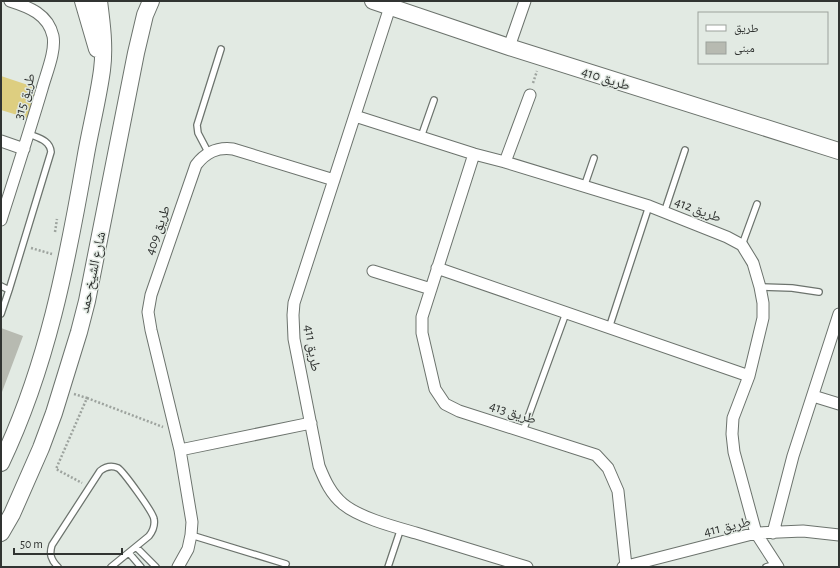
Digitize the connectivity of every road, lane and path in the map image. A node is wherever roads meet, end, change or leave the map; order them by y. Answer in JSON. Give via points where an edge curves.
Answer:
{"nodes":[{"id":1,"x":10,"y":1,"type":"edge"},
{"id":2,"x":83,"y":1,"type":"edge"},
{"id":3,"x":99,"y":1,"type":"edge"},
{"id":4,"x":151,"y":1,"type":"edge"},
{"id":5,"x":373,"y":1,"type":"edge"},
{"id":6,"x":525,"y":1,"type":"edge"},
{"id":7,"x":390,"y":7,"type":"junction"},
{"id":8,"x":510,"y":47,"type":"junction"},
{"id":9,"x":221,"y":49,"type":"dead end"},
{"id":10,"x":542,"y":57,"type":"junction"},
{"id":11,"x":102,"y":70,"type":"junction"},
{"id":12,"x":530,"y":95,"type":"joint"},
{"id":13,"x":434,"y":100,"type":"dead end"},
{"id":14,"x":355,"y":116,"type":"junction"},
{"id":15,"x":29,"y":134,"type":"junction"},
{"id":16,"x":421,"y":137,"type":"junction"},
{"id":17,"x":1,"y":141,"type":"edge"},
{"id":18,"x":24,"y":149,"type":"junction"},
{"id":19,"x":685,"y":150,"type":"dead end"},
{"id":20,"x":839,"y":151,"type":"edge"},
{"id":21,"x":208,"y":152,"type":"junction"},
{"id":22,"x":474,"y":154,"type":"junction"},
{"id":23,"x":594,"y":158,"type":"dead end"},
{"id":24,"x":505,"y":162,"type":"junction"},
{"id":25,"x":334,"y":180,"type":"junction"},
{"id":26,"x":584,"y":187,"type":"junction"},
{"id":27,"x":758,"y":204,"type":"dead end"},
{"id":28,"x":649,"y":206,"type":"junction"},
{"id":29,"x":664,"y":213,"type":"junction"},
{"id":30,"x":1,"y":220,"type":"edge"},
{"id":31,"x":742,"y":245,"type":"junction"},
{"id":32,"x":23,"y":246,"type":"junction"},
{"id":33,"x":52,"y":254,"type":"dead end"},
{"id":34,"x":437,"y":268,"type":"junction"},
{"id":35,"x":373,"y":271,"type":"dead end"},
{"id":36,"x":1,"y":286,"type":"edge"},
{"id":37,"x":760,"y":287,"type":"junction"},
{"id":38,"x":431,"y":289,"type":"junction"},
{"id":39,"x":9,"y":290,"type":"junction"},
{"id":40,"x":819,"y":292,"type":"dead end"},
{"id":41,"x":566,"y":313,"type":"junction"},
{"id":42,"x":1,"y":314,"type":"edge"},
{"id":43,"x":839,"y":314,"type":"edge"},
{"id":44,"x":609,"y":328,"type":"junction"},
{"id":45,"x":749,"y":376,"type":"junction"},
{"id":46,"x":813,"y":396,"type":"junction"},
{"id":47,"x":87,"y":398,"type":"dead end"},
{"id":48,"x":839,"y":404,"type":"edge"},
{"id":49,"x":311,"y":423,"type":"junction"},
{"id":50,"x":523,"y":431,"type":"junction"},
{"id":51,"x":175,"y":432,"type":"junction"},
{"id":52,"x":180,"y":450,"type":"junction"},
{"id":53,"x":1,"y":463,"type":"edge"},
{"id":54,"x":65,"y":474,"type":"dead end"},
{"id":55,"x":76,"y":480,"type":"dead end"},
{"id":56,"x":401,"y":528,"type":"junction"},
{"id":57,"x":1,"y":533,"type":"edge"},
{"id":58,"x":773,"y":533,"type":"junction"},
{"id":59,"x":756,"y":534,"type":"junction"},
{"id":60,"x":191,"y":535,"type":"junction"},
{"id":61,"x":839,"y":535,"type":"edge"},
{"id":62,"x":136,"y":547,"type":"junction"},
{"id":63,"x":129,"y":553,"type":"junction"},
{"id":64,"x":286,"y":564,"type":"dead end"},
{"id":65,"x":774,"y":566,"type":"edge"},
{"id":66,"x":58,"y":567,"type":"edge"},
{"id":67,"x":111,"y":567,"type":"edge"},
{"id":68,"x":141,"y":567,"type":"edge"},
{"id":69,"x":156,"y":567,"type":"edge"},
{"id":70,"x":178,"y":567,"type":"edge"},
{"id":71,"x":388,"y":567,"type":"edge"},
{"id":72,"x":527,"y":567,"type":"edge"},
{"id":73,"x":625,"y":567,"type":"edge"}],
"edges":[{"from":1,"to":15,"type":"street","name":"طريق 315","via":[[39,13],[47,22],[53,36],[52,54]]},
{"from":2,"to":11,"type":"main road"},
{"from":3,"to":11,"type":"main road","name":"شارع الشيخ حمد","via":[[103,40]]},
{"from":4,"to":57,"type":"main road","name":"شارع الشيخ حمد","via":[[138,45],[87,300],[71,360],[41,448]]},
{"from":5,"to":7,"type":"main road","name":"طريق 410"},
{"from":6,"to":8,"type":"street"},
{"from":7,"to":8,"type":"main road","name":"طريق 410"},
{"from":7,"to":14,"type":"street","name":"طريق 411"},
{"from":8,"to":10,"type":"main road","name":"طريق 410"},
{"from":9,"to":21,"type":"lane","via":[[197,125],[198,133]]},
{"from":10,"to":12,"type":"path"},
{"from":10,"to":20,"type":"main road","name":"طريق 410"},
{"from":11,"to":53,"type":"main road","name":"شارع الشيخ حمد","via":[[56,307],[28,397]]},
{"from":12,"to":24,"type":"street"},
{"from":13,"to":16,"type":"lane"},
{"from":14,"to":16,"type":"street","name":"طريق 412"},
{"from":14,"to":25,"type":"street","name":"طريق 411"},
{"from":15,"to":18,"type":"street","name":"طريق 315"},
{"from":15,"to":32,"type":"lane","via":[[48,143],[52,152]]},
{"from":16,"to":22,"type":"street","name":"طريق 412"},
{"from":17,"to":18,"type":"street"},
{"from":18,"to":30,"type":"street","name":"طريق 315"},
{"from":19,"to":29,"type":"lane"},
{"from":21,"to":25,"type":"street","via":[[224,148],[233,149]]},
{"from":21,"to":51,"type":"street","name":"طريق 409","via":[[193,172],[151,295],[148,312]]},
{"from":22,"to":24,"type":"street","name":"طريق 412"},
{"from":22,"to":34,"type":"street","name":"طريق 413"},
{"from":23,"to":26,"type":"lane"},
{"from":24,"to":26,"type":"street","name":"طريق 412"},
{"from":25,"to":49,"type":"street","name":"طريق 411","via":[[297,291],[293,315],[294,339]]},
{"from":26,"to":28,"type":"street","name":"طريق 412"},
{"from":27,"to":31,"type":"lane"},
{"from":28,"to":29,"type":"street","name":"طريق 412"},
{"from":28,"to":44,"type":"lane"},
{"from":29,"to":31,"type":"street","name":"طريق 412"},
{"from":31,"to":37,"type":"street","via":[[753,263]]},
{"from":32,"to":33,"type":"path"},
{"from":32,"to":39,"type":"lane"},
{"from":34,"to":38,"type":"street","name":"طريق 413"},
{"from":34,"to":41,"type":"street"},
{"from":35,"to":38,"type":"street"},
{"from":36,"to":39,"type":"lane"},
{"from":37,"to":40,"type":"lane"},
{"from":37,"to":45,"type":"street","via":[[763,318]]},
{"from":38,"to":50,"type":"street","name":"طريق 413","via":[[422,317],[422,333],[435,389],[445,404],[459,411]]},
{"from":39,"to":42,"type":"lane"},
{"from":41,"to":44,"type":"street"},
{"from":41,"to":50,"type":"lane"},
{"from":43,"to":46,"type":"street"},
{"from":44,"to":45,"type":"street"},
{"from":45,"to":59,"type":"street","via":[[733,418],[732,434],[734,452]]},
{"from":46,"to":48,"type":"street"},
{"from":46,"to":58,"type":"street","via":[[793,456]]},
{"from":47,"to":51,"type":"path"},
{"from":49,"to":52,"type":"street"},
{"from":49,"to":56,"type":"street","name":"طريق 411","via":[[319,466],[324,481],[333,494],[357,513]]},
{"from":50,"to":73,"type":"street","name":"طريق 413","via":[[596,455],[608,468],[618,491]]},
{"from":51,"to":52,"type":"street","name":"طريق 409"},
{"from":52,"to":60,"type":"street","name":"طريق 409","via":[[192,522]]},
{"from":54,"to":55,"type":"path"},
{"from":56,"to":71,"type":"lane"},
{"from":56,"to":72,"type":"street","name":"طريق 411"},
{"from":58,"to":59,"type":"street","name":"طريق 411"},
{"from":58,"to":61,"type":"street","name":"طريق 411","via":[[803,531]]},
{"from":59,"to":65,"type":"street"},
{"from":59,"to":73,"type":"street","name":"طريق 411"},
{"from":60,"to":64,"type":"lane"},
{"from":60,"to":70,"type":"street","name":"طريق 409","via":[[188,549]]},
{"from":62,"to":63,"type":"lane"},
{"from":62,"to":66,"type":"lane","via":[[152,532],[154,516],[118,468],[104,468],[52,545],[52,559]]},
{"from":62,"to":69,"type":"lane"},
{"from":63,"to":67,"type":"lane"},
{"from":63,"to":68,"type":"lane"}]}
